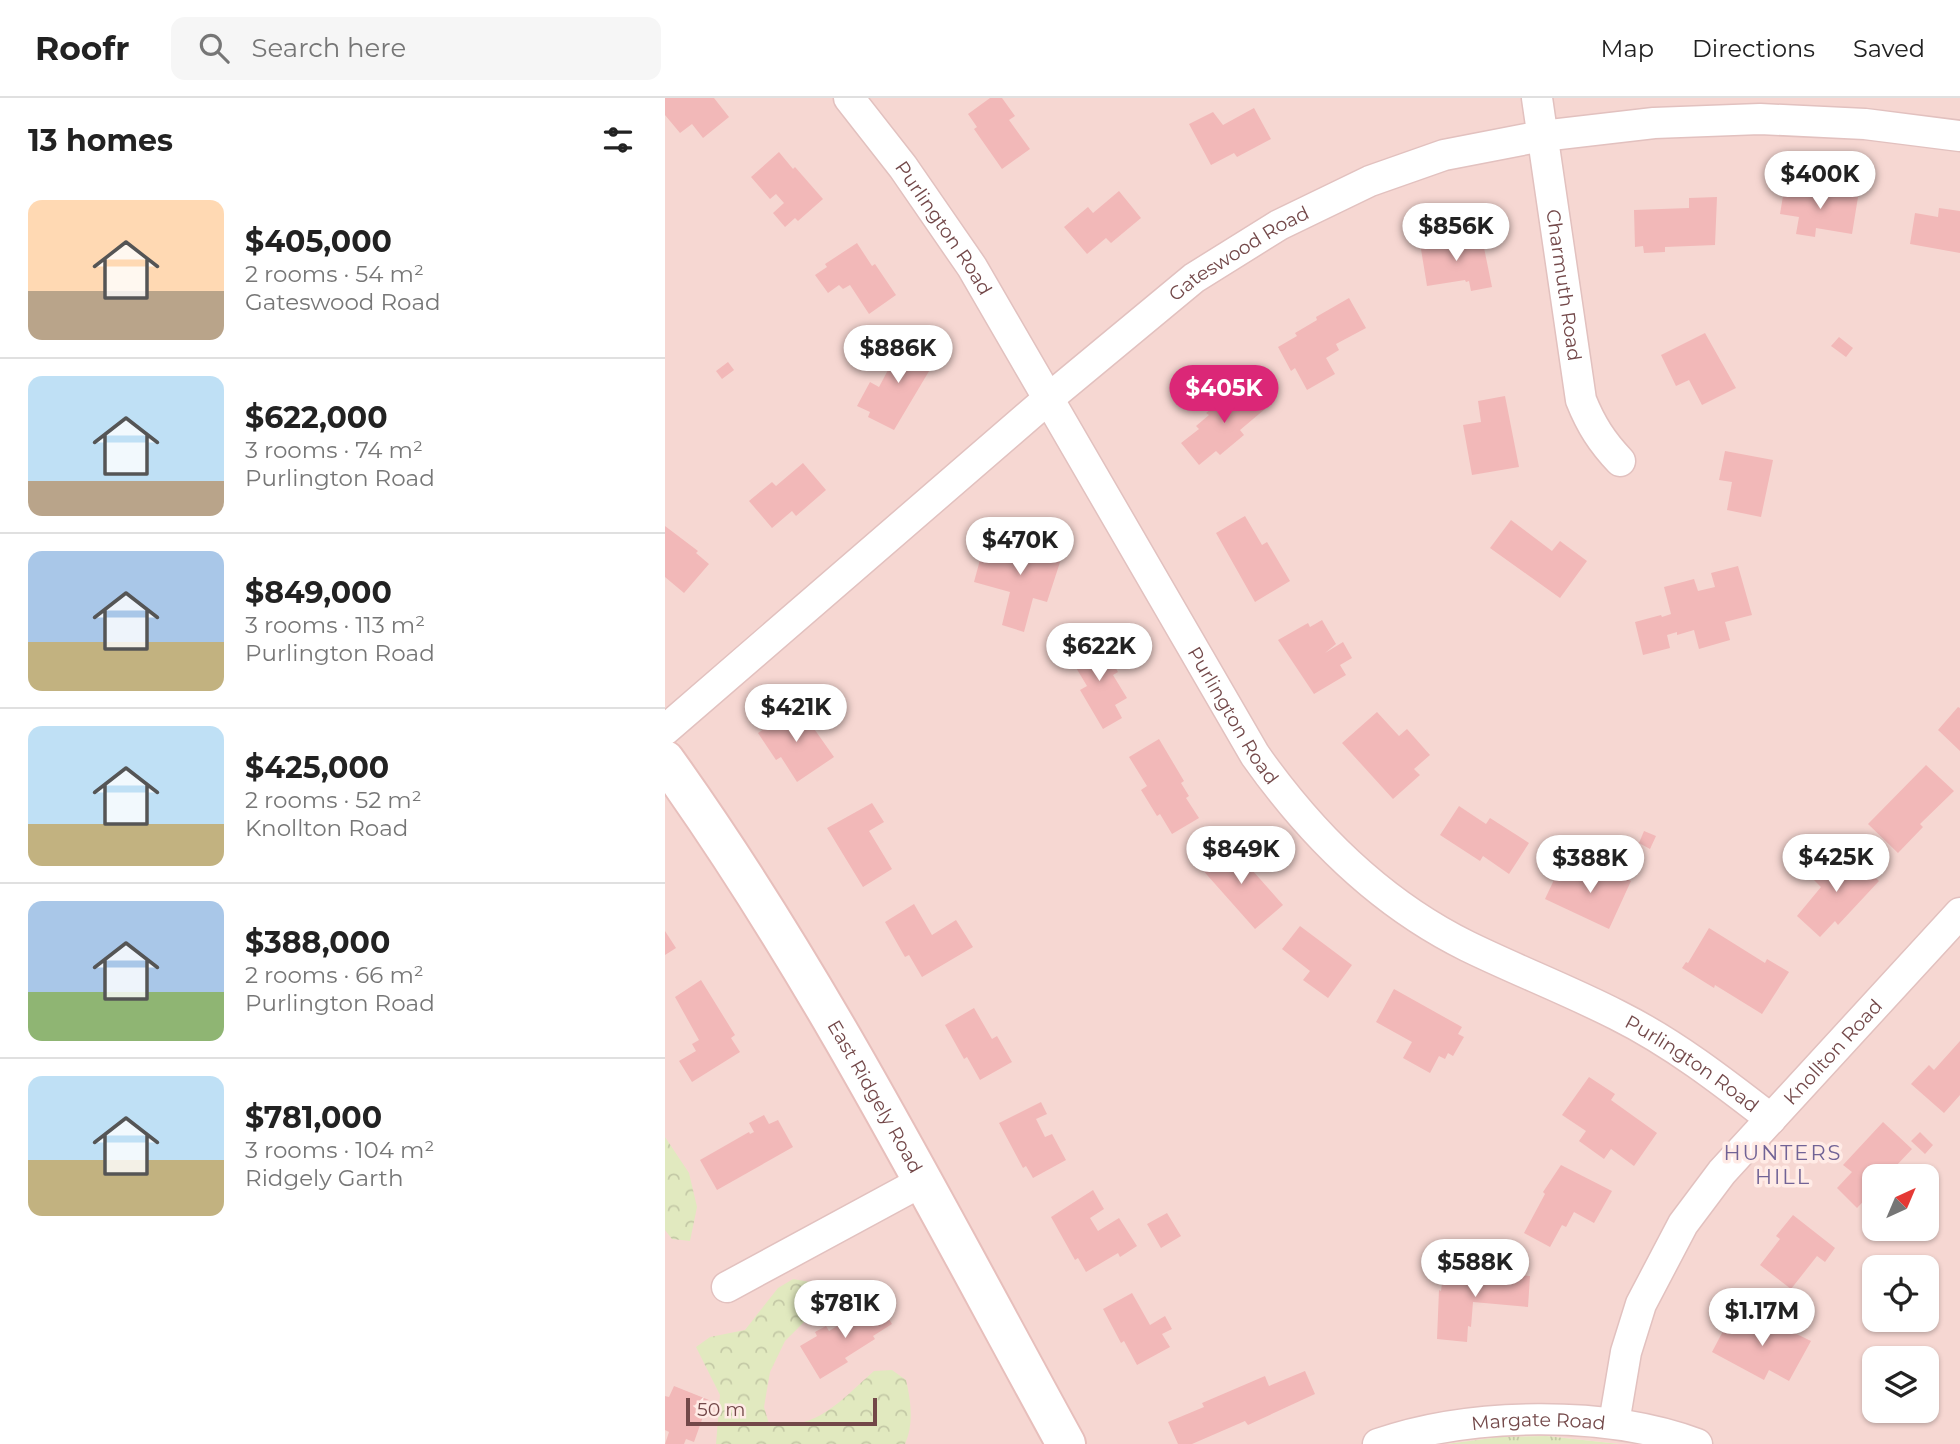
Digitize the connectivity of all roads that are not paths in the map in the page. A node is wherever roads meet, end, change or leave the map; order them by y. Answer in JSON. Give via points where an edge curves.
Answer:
{"nodes":[{"id":1,"x":849,"y":98,"type":"edge"},
{"id":2,"x":1537,"y":98,"type":"edge"},
{"id":3,"x":1542,"y":136,"type":"junction"},
{"id":4,"x":1960,"y":136,"type":"edge"},
{"id":5,"x":1048,"y":399,"type":"junction"},
{"id":6,"x":1620,"y":461,"type":"dead end"},
{"id":7,"x":665,"y":730,"type":"edge"},
{"id":8,"x":665,"y":760,"type":"edge"},
{"id":9,"x":1960,"y":913,"type":"edge"},
{"id":10,"x":1771,"y":1119,"type":"junction"},
{"id":11,"x":921,"y":1182,"type":"junction"},
{"id":12,"x":727,"y":1287,"type":"dead end"},
{"id":13,"x":1613,"y":1423,"type":"junction"},
{"id":14,"x":1066,"y":1444,"type":"edge"},
{"id":15,"x":1378,"y":1444,"type":"edge"},
{"id":16,"x":1697,"y":1444,"type":"edge"}],
"edges":[{"from":1,"to":5,"type":"street","name":"Purlington Road","via":[[972,267]]},
{"from":2,"to":3,"type":"street","name":"Charmuth Road"},
{"from":3,"to":4,"type":"street","name":"Gateswood Road","via":[[1760,119],[1865,124]]},
{"from":3,"to":5,"type":"street","name":"Gateswood Road","via":[[1444,155],[1370,181],[1279,225],[1194,278]]},
{"from":3,"to":6,"type":"street","name":"Charmuth Road","via":[[1581,400],[1603,443]]},
{"from":5,"to":7,"type":"street","name":"Gateswood Road"},
{"from":5,"to":10,"type":"street","name":"Purlington Road","via":[[1255,755],[1318,834],[1407,910],[1465,945],[1666,1042]]},
{"from":8,"to":11,"type":"street","name":"East Ridgely Road","via":[[790,952]]},
{"from":9,"to":10,"type":"street","name":"Knollton Road"},
{"from":10,"to":13,"type":"street","name":"Knollton Road","via":[[1722,1172],[1683,1224],[1658,1268],[1626,1352]]},
{"from":11,"to":12,"type":"street"},
{"from":11,"to":14,"type":"street","name":"East Ridgely Road"},
{"from":13,"to":15,"type":"street","name":"Margate Road","via":[[1499,1422]]},
{"from":13,"to":16,"type":"street","name":"Margate Road"}]}
